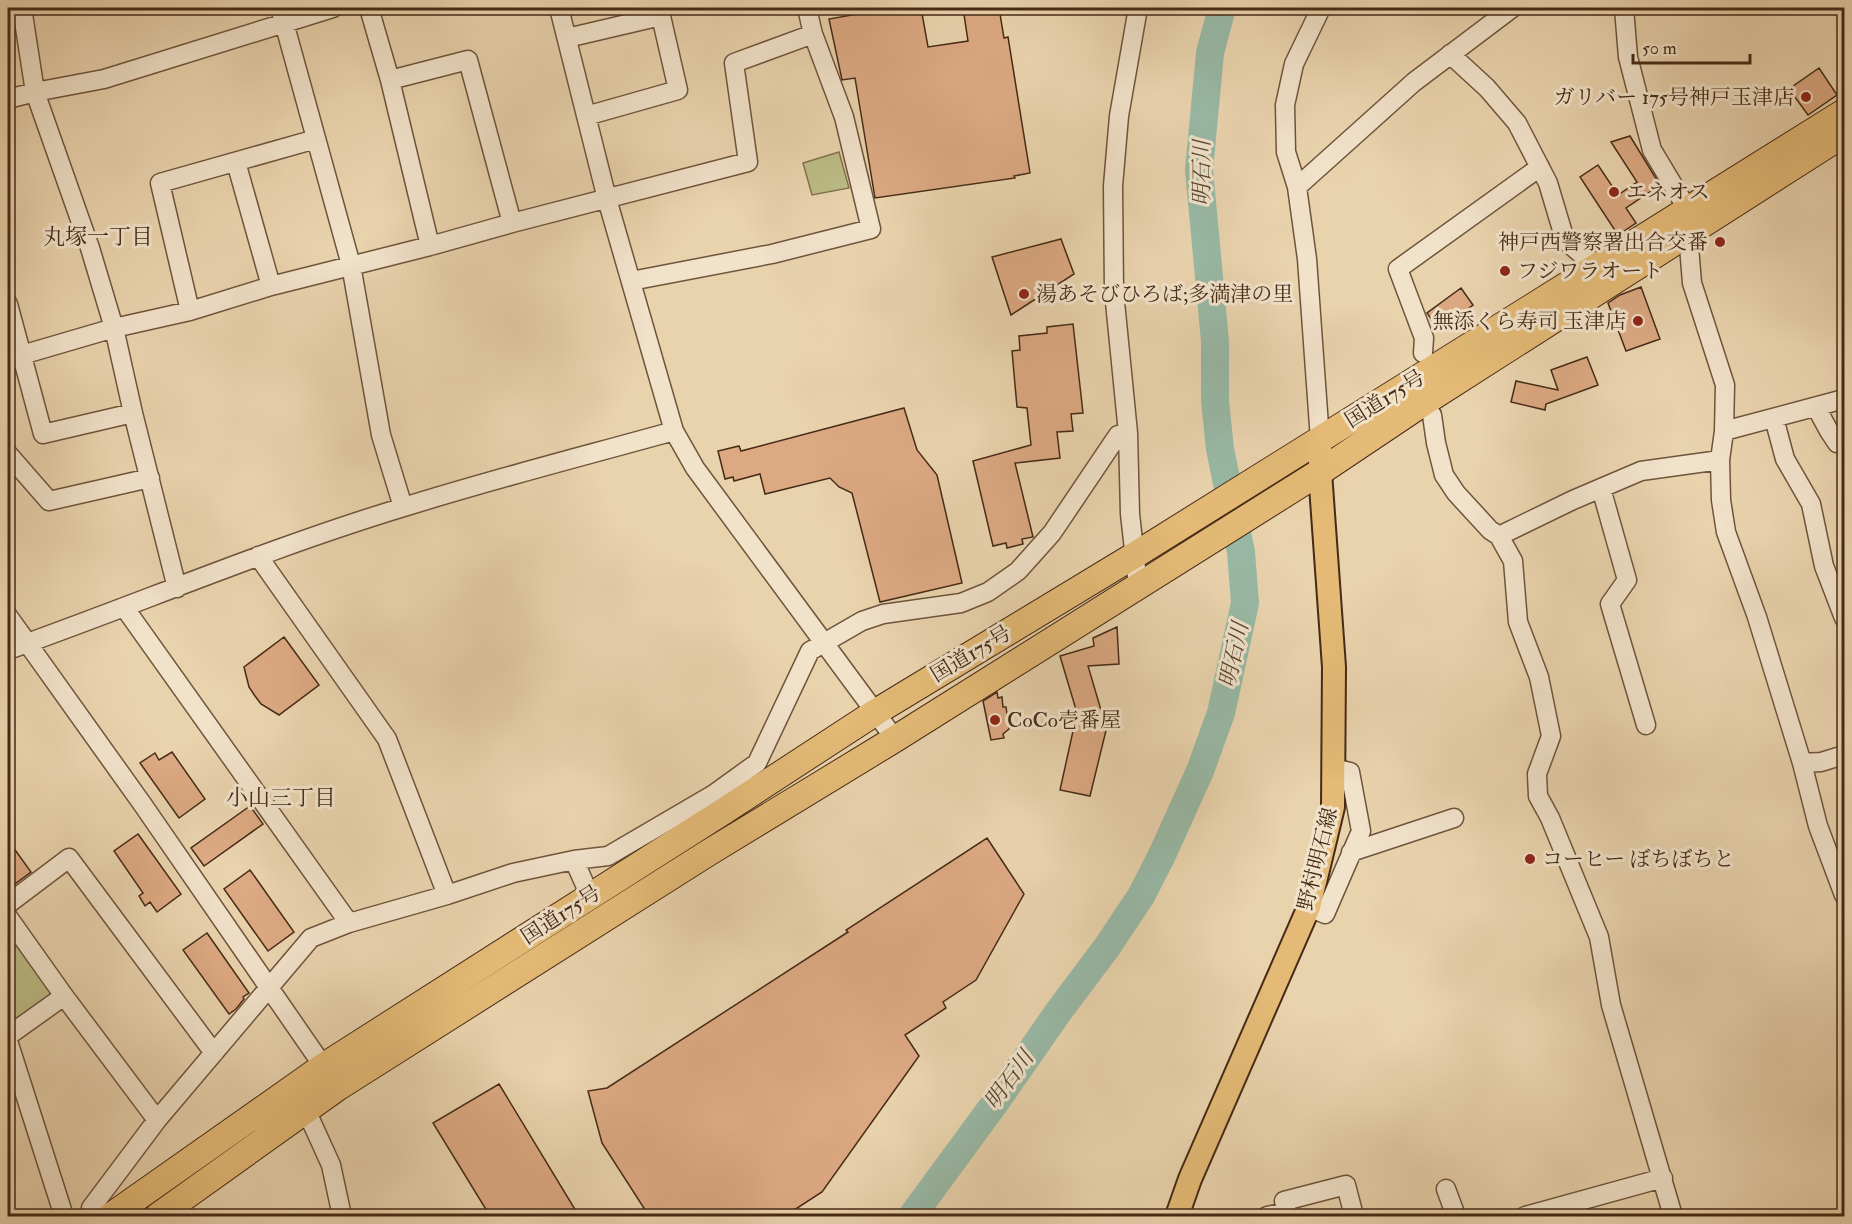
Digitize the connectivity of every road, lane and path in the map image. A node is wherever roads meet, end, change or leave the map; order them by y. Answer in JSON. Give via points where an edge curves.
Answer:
{"nodes":[{"id":1,"x":22,"y":8,"type":"edge"},
{"id":2,"x":333,"y":8,"type":"edge"},
{"id":3,"x":369,"y":8,"type":"edge"},
{"id":4,"x":559,"y":8,"type":"edge"},
{"id":5,"x":807,"y":8,"type":"edge"},
{"id":6,"x":1138,"y":8,"type":"edge"},
{"id":7,"x":1321,"y":8,"type":"edge"},
{"id":8,"x":1512,"y":8,"type":"edge"},
{"id":9,"x":1624,"y":8,"type":"edge"},
{"id":10,"x":282,"y":15,"type":"edge"},
{"id":11,"x":813,"y":34,"type":"junction"},
{"id":12,"x":567,"y":38,"type":"junction"},
{"id":13,"x":1450,"y":54,"type":"junction"},
{"id":14,"x":390,"y":80,"type":"junction"},
{"id":15,"x":35,"y":92,"type":"junction"},
{"id":16,"x":8,"y":99,"type":"edge"},
{"id":17,"x":1845,"y":112,"type":"edge"},
{"id":18,"x":586,"y":116,"type":"junction"},
{"id":19,"x":1845,"y":134,"type":"edge"},
{"id":20,"x":316,"y":139,"type":"junction"},
{"id":21,"x":236,"y":162,"type":"junction"},
{"id":22,"x":1540,"y":167,"type":"junction"},
{"id":23,"x":1297,"y":187,"type":"junction"},
{"id":24,"x":607,"y":199,"type":"junction"},
{"id":25,"x":1688,"y":222,"type":"junction"},
{"id":26,"x":512,"y":223,"type":"junction"},
{"id":27,"x":430,"y":246,"type":"junction"},
{"id":28,"x":351,"y":265,"type":"junction"},
{"id":29,"x":1596,"y":266,"type":"junction"},
{"id":30,"x":631,"y":281,"type":"junction"},
{"id":31,"x":271,"y":285,"type":"junction"},
{"id":32,"x":8,"y":304,"type":"edge"},
{"id":33,"x":190,"y":311,"type":"junction"},
{"id":34,"x":114,"y":328,"type":"junction"},
{"id":35,"x":1423,"y":353,"type":"dead end"},
{"id":36,"x":14,"y":356,"type":"edge"},
{"id":37,"x":1845,"y":399,"type":"edge"},
{"id":38,"x":1816,"y":406,"type":"junction"},
{"id":39,"x":133,"y":413,"type":"junction"},
{"id":40,"x":1432,"y":415,"type":"dead end"},
{"id":41,"x":1774,"y":418,"type":"junction"},
{"id":42,"x":674,"y":431,"type":"junction"},
{"id":43,"x":1724,"y":431,"type":"junction"},
{"id":44,"x":1128,"y":433,"type":"junction"},
{"id":45,"x":1320,"y":440,"type":"junction"},
{"id":46,"x":1845,"y":442,"type":"edge"},
{"id":47,"x":8,"y":454,"type":"edge"},
{"id":48,"x":1720,"y":459,"type":"junction"},
{"id":49,"x":1320,"y":472,"type":"junction"},
{"id":50,"x":150,"y":478,"type":"junction"},
{"id":51,"x":1601,"y":488,"type":"junction"},
{"id":52,"x":403,"y":507,"type":"junction"},
{"id":53,"x":1499,"y":536,"type":"junction"},
{"id":54,"x":1136,"y":555,"type":"junction"},
{"id":55,"x":258,"y":556,"type":"junction"},
{"id":56,"x":1138,"y":586,"type":"junction"},
{"id":57,"x":177,"y":588,"type":"junction"},
{"id":58,"x":124,"y":607,"type":"junction"},
{"id":59,"x":8,"y":616,"type":"edge"},
{"id":60,"x":1845,"y":618,"type":"edge"},
{"id":61,"x":825,"y":643,"type":"junction"},
{"id":62,"x":26,"y":644,"type":"junction"},
{"id":63,"x":8,"y":650,"type":"edge"},
{"id":64,"x":876,"y":712,"type":"junction"},
{"id":65,"x":1646,"y":725,"type":"dead end"},
{"id":66,"x":895,"y":739,"type":"junction"},
{"id":67,"x":1845,"y":755,"type":"edge"},
{"id":68,"x":1802,"y":763,"type":"junction"},
{"id":69,"x":1333,"y":768,"type":"junction"},
{"id":70,"x":719,"y":802,"type":"junction"},
{"id":71,"x":1454,"y":818,"type":"dead end"},
{"id":72,"x":1352,"y":852,"type":"junction"},
{"id":73,"x":574,"y":860,"type":"junction"},
{"id":74,"x":1845,"y":895,"type":"edge"},
{"id":75,"x":447,"y":896,"type":"junction"},
{"id":76,"x":590,"y":896,"type":"junction"},
{"id":77,"x":8,"y":904,"type":"edge"},
{"id":78,"x":1309,"y":907,"type":"junction"},
{"id":79,"x":8,"y":917,"type":"edge"},
{"id":80,"x":349,"y":923,"type":"junction"},
{"id":81,"x":268,"y":988,"type":"junction"},
{"id":82,"x":64,"y":996,"type":"junction"},
{"id":83,"x":8,"y":1036,"type":"edge"},
{"id":84,"x":8,"y":1041,"type":"edge"},
{"id":85,"x":214,"y":1053,"type":"junction"},
{"id":86,"x":324,"y":1066,"type":"junction"},
{"id":87,"x":337,"y":1088,"type":"junction"},
{"id":88,"x":306,"y":1110,"type":"junction"},
{"id":89,"x":157,"y":1120,"type":"junction"},
{"id":90,"x":1663,"y":1178,"type":"junction"},
{"id":91,"x":1446,"y":1189,"type":"dead end"},
{"id":92,"x":62,"y":1210,"type":"dead end"},
{"id":93,"x":1287,"y":1214,"type":"edge"},
{"id":94,"x":91,"y":1216,"type":"edge"},
{"id":95,"x":111,"y":1216,"type":"edge"},
{"id":96,"x":158,"y":1216,"type":"edge"},
{"id":97,"x":342,"y":1216,"type":"edge"},
{"id":98,"x":1177,"y":1216,"type":"edge"},
{"id":99,"x":1268,"y":1216,"type":"edge"},
{"id":100,"x":1354,"y":1216,"type":"edge"},
{"id":101,"x":1455,"y":1216,"type":"edge"},
{"id":102,"x":1525,"y":1216,"type":"edge"},
{"id":103,"x":1673,"y":1216,"type":"edge"}],
"edges":[{"from":1,"to":15,"type":"street"},
{"from":2,"to":10,"type":"street"},
{"from":3,"to":14,"type":"street"},
{"from":4,"to":12,"type":"street"},
{"from":5,"to":11,"type":"street"},
{"from":6,"to":44,"type":"street","via":[[1119,116],[1113,186],[1114,291]]},
{"from":7,"to":23,"type":"street","via":[[1294,64],[1286,105],[1286,152]]},
{"from":8,"to":13,"type":"street"},
{"from":9,"to":25,"type":"street","via":[[1628,57],[1652,150]]},
{"from":10,"to":15,"type":"street","via":[[104,79]]},
{"from":10,"to":20,"type":"street"},
{"from":11,"to":24,"type":"street","via":[[734,63],[748,162]]},
{"from":11,"to":30,"type":"street","via":[[844,117],[871,229],[772,254]]},
{"from":12,"to":18,"type":"street"},
{"from":12,"to":18,"type":"street","via":[[661,16],[678,90]]},
{"from":13,"to":22,"type":"street","via":[[1517,123]]},
{"from":13,"to":23,"type":"street"},
{"from":14,"to":26,"type":"street","via":[[468,60]]},
{"from":14,"to":27,"type":"street"},
{"from":15,"to":16,"type":"street"},
{"from":15,"to":34,"type":"street"},
{"from":17,"to":25,"type":"highway","name":"国道175号"},
{"from":18,"to":24,"type":"street"},
{"from":19,"to":25,"type":"highway","name":"国道175号"},
{"from":20,"to":21,"type":"street"},
{"from":20,"to":28,"type":"street"},
{"from":21,"to":31,"type":"street"},
{"from":21,"to":33,"type":"street","via":[[160,183]]},
{"from":22,"to":29,"type":"street","via":[[1565,240]]},
{"from":22,"to":35,"type":"street","via":[[1398,270],[1424,338]]},
{"from":23,"to":45,"type":"street","via":[[1307,259]]},
{"from":24,"to":26,"type":"street"},
{"from":24,"to":30,"type":"street"},
{"from":25,"to":29,"type":"highway","name":"国道175号"},
{"from":25,"to":43,"type":"street","via":[[1692,283],[1725,384]]},
{"from":25,"to":49,"type":"highway","name":"国道175号"},
{"from":26,"to":27,"type":"street"},
{"from":27,"to":28,"type":"street"},
{"from":28,"to":31,"type":"street"},
{"from":28,"to":52,"type":"street","via":[[381,435]]},
{"from":29,"to":45,"type":"highway","name":"国道175号"},
{"from":30,"to":42,"type":"street"},
{"from":31,"to":33,"type":"street"},
{"from":32,"to":36,"type":"street"},
{"from":33,"to":34,"type":"street"},
{"from":34,"to":36,"type":"street"},
{"from":34,"to":39,"type":"street"},
{"from":36,"to":39,"type":"street","via":[[43,434]]},
{"from":37,"to":38,"type":"street"},
{"from":38,"to":41,"type":"street"},
{"from":38,"to":46,"type":"street","via":[[1837,443]]},
{"from":39,"to":50,"type":"street"},
{"from":40,"to":53,"type":"street","via":[[1444,475],[1456,493]]},
{"from":41,"to":43,"type":"street"},
{"from":41,"to":60,"type":"street","via":[[1785,459],[1811,504],[1824,566]]},
{"from":42,"to":52,"type":"street"},
{"from":42,"to":61,"type":"street","via":[[695,468]]},
{"from":43,"to":48,"type":"street"},
{"from":44,"to":54,"type":"street","via":[[1130,513]]},
{"from":44,"to":61,"type":"street","via":[[1118,435],[1052,533],[1018,572],[988,592],[961,603],[883,614],[862,621]]},
{"from":45,"to":49,"type":"main road","name":"野村明石線"},
{"from":45,"to":54,"type":"highway","name":"国道175号"},
{"from":47,"to":50,"type":"street","via":[[49,501]]},
{"from":48,"to":51,"type":"street","via":[[1641,471]]},
{"from":48,"to":68,"type":"street","via":[[1726,532]]},
{"from":49,"to":56,"type":"highway","name":"国道175号"},
{"from":49,"to":69,"type":"main road","name":"野村明石線","via":[[1334,667]]},
{"from":50,"to":57,"type":"street"},
{"from":51,"to":53,"type":"street"},
{"from":51,"to":65,"type":"street","via":[[1627,580],[1610,604]]},
{"from":52,"to":55,"type":"street"},
{"from":53,"to":90,"type":"street","via":[[1513,561],[1518,622],[1539,677],[1551,736],[1537,774],[1538,796],[1599,937],[1611,1005]]},
{"from":54,"to":56,"type":"street"},
{"from":54,"to":64,"type":"highway","name":"国道175号"},
{"from":55,"to":57,"type":"street"},
{"from":55,"to":75,"type":"street","via":[[387,740]]},
{"from":56,"to":66,"type":"highway","name":"国道175号"},
{"from":57,"to":58,"type":"street"},
{"from":58,"to":62,"type":"street"},
{"from":58,"to":80,"type":"street"},
{"from":59,"to":62,"type":"street"},
{"from":61,"to":64,"type":"street"},
{"from":61,"to":70,"type":"street","via":[[810,651],[757,763]]},
{"from":62,"to":63,"type":"street"},
{"from":62,"to":81,"type":"street"},
{"from":64,"to":66,"type":"street"},
{"from":64,"to":70,"type":"highway","name":"国道175号"},
{"from":66,"to":87,"type":"highway","name":"国道175号"},
{"from":67,"to":68,"type":"street"},
{"from":68,"to":74,"type":"street","via":[[1818,826]]},
{"from":69,"to":72,"type":"street","via":[[1350,772],[1361,831]]},
{"from":69,"to":78,"type":"main road","name":"野村明石線","via":[[1333,807]]},
{"from":70,"to":73,"type":"street","via":[[608,856]]},
{"from":70,"to":76,"type":"highway","name":"国道175号"},
{"from":71,"to":72,"type":"street"},
{"from":72,"to":78,"type":"street","via":[[1325,914]]},
{"from":73,"to":75,"type":"street","via":[[513,873]]},
{"from":73,"to":76,"type":"street"},
{"from":75,"to":80,"type":"street"},
{"from":76,"to":86,"type":"highway","name":"国道175号"},
{"from":77,"to":85,"type":"street","via":[[69,858]]},
{"from":78,"to":98,"type":"main road","name":"野村明石線"},
{"from":79,"to":82,"type":"street"},
{"from":80,"to":81,"type":"street","via":[[311,938]]},
{"from":81,"to":85,"type":"street"},
{"from":81,"to":86,"type":"street"},
{"from":82,"to":83,"type":"street"},
{"from":82,"to":89,"type":"street"},
{"from":84,"to":92,"type":"street"},
{"from":85,"to":89,"type":"street"},
{"from":86,"to":87,"type":"street"},
{"from":86,"to":95,"type":"highway","name":"国道175号"},
{"from":87,"to":88,"type":"highway","name":"国道175号"},
{"from":88,"to":96,"type":"highway","name":"国道175号"},
{"from":88,"to":97,"type":"street","via":[[331,1165]]},
{"from":89,"to":94,"type":"street","via":[[91,1208]]},
{"from":90,"to":102,"type":"street"},
{"from":90,"to":103,"type":"street"},
{"from":91,"to":101,"type":"street"},
{"from":93,"to":99,"type":"street"},
{"from":93,"to":100,"type":"street","via":[[1284,1201],[1346,1185]]}]}
